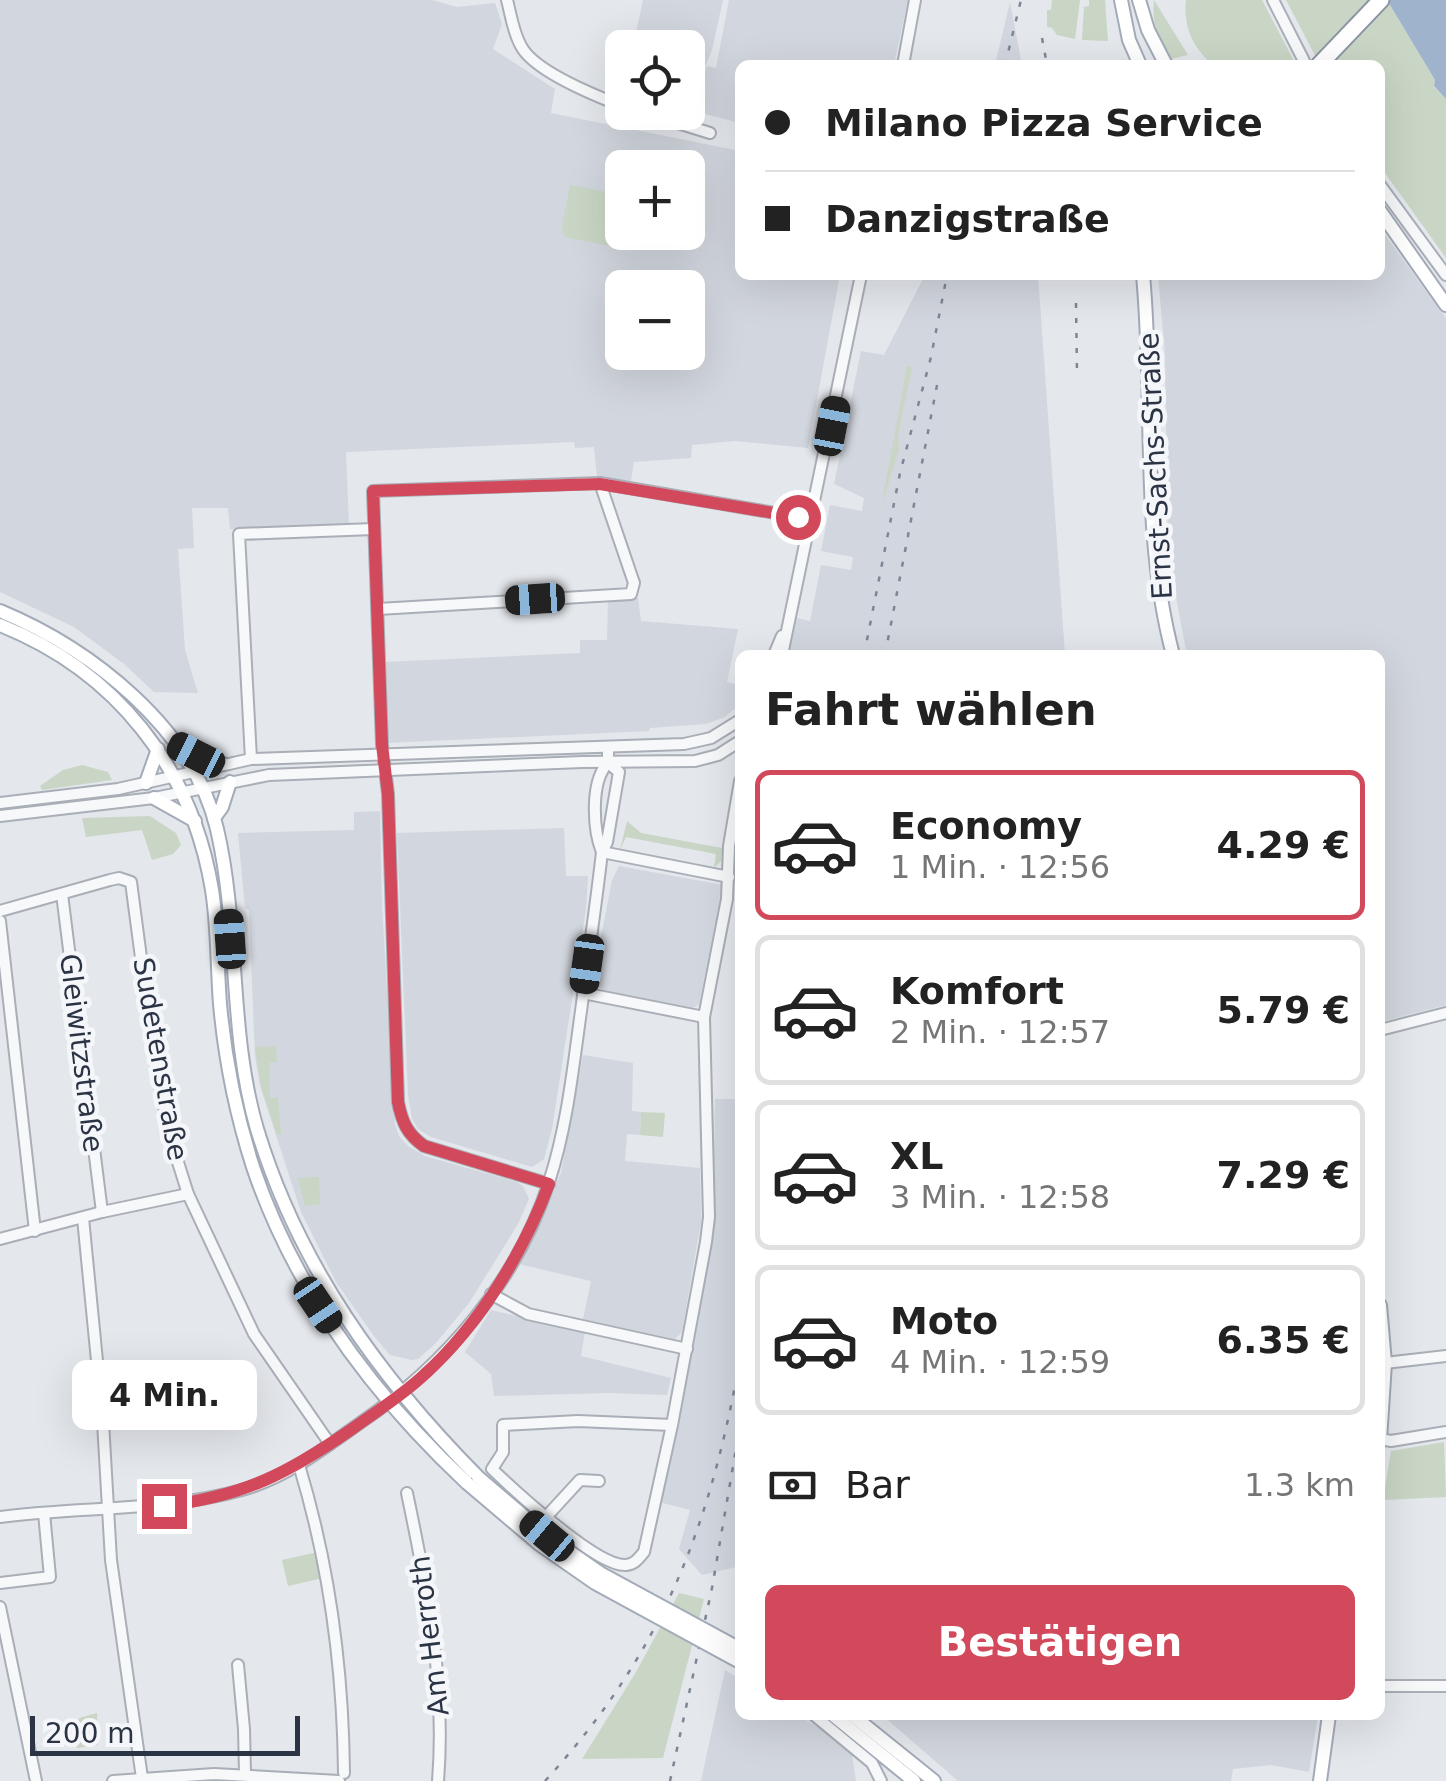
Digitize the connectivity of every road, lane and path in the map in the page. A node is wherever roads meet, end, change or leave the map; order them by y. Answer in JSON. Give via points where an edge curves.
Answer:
{"nodes":[{"id":1,"x":507,"y":0,"type":"edge"},
{"id":2,"x":915,"y":0,"type":"edge"},
{"id":3,"x":1122,"y":0,"type":"edge"},
{"id":4,"x":1139,"y":0,"type":"edge"},
{"id":5,"x":1150,"y":0,"type":"edge"},
{"id":6,"x":1274,"y":0,"type":"edge"},
{"id":7,"x":1381,"y":0,"type":"edge"},
{"id":8,"x":1148,"y":30,"type":"junction"},
{"id":9,"x":903,"y":60,"type":"edge"},
{"id":10,"x":1138,"y":60,"type":"edge"},
{"id":11,"x":1163,"y":60,"type":"edge"},
{"id":12,"x":1304,"y":60,"type":"edge"},
{"id":13,"x":1324,"y":60,"type":"edge"},
{"id":14,"x":605,"y":98,"type":"edge"},
{"id":15,"x":700,"y":130,"type":"edge"},
{"id":16,"x":710,"y":133,"type":"dead end"},
{"id":17,"x":1385,"y":192,"type":"edge"},
{"id":18,"x":1385,"y":217,"type":"edge"},
{"id":19,"x":1446,"y":275,"type":"edge"},
{"id":20,"x":860,"y":280,"type":"edge"},
{"id":21,"x":1143,"y":280,"type":"edge"},
{"id":22,"x":1446,"y":305,"type":"edge"},
{"id":23,"x":600,"y":484,"type":"junction"},
{"id":24,"x":810,"y":519,"type":"junction"},
{"id":25,"x":374,"y":528,"type":"junction"},
{"id":26,"x":378,"y":609,"type":"junction"},
{"id":27,"x":0,"y":611,"type":"edge"},
{"id":28,"x":0,"y":625,"type":"edge"},
{"id":29,"x":786,"y":626,"type":"junction"},
{"id":30,"x":776,"y":650,"type":"edge"},
{"id":31,"x":783,"y":650,"type":"edge"},
{"id":32,"x":1172,"y":650,"type":"edge"},
{"id":33,"x":735,"y":723,"type":"edge"},
{"id":34,"x":735,"y":744,"type":"edge"},
{"id":35,"x":176,"y":745,"type":"junction"},
{"id":36,"x":608,"y":747,"type":"junction"},
{"id":37,"x":158,"y":749,"type":"junction"},
{"id":38,"x":460,"y":752,"type":"junction"},
{"id":39,"x":384,"y":756,"type":"junction"},
{"id":40,"x":252,"y":759,"type":"junction"},
{"id":41,"x":608,"y":763,"type":"junction"},
{"id":42,"x":223,"y":764,"type":"junction"},
{"id":43,"x":460,"y":767,"type":"junction"},
{"id":44,"x":386,"y":770,"type":"junction"},
{"id":45,"x":192,"y":773,"type":"junction"},
{"id":46,"x":175,"y":778,"type":"junction"},
{"id":47,"x":230,"y":782,"type":"junction"},
{"id":48,"x":146,"y":783,"type":"junction"},
{"id":49,"x":200,"y":788,"type":"junction"},
{"id":50,"x":183,"y":792,"type":"junction"},
{"id":51,"x":154,"y":798,"type":"junction"},
{"id":52,"x":0,"y":803,"type":"edge"},
{"id":53,"x":735,"y":811,"type":"edge"},
{"id":54,"x":0,"y":816,"type":"edge"},
{"id":55,"x":214,"y":818,"type":"junction"},
{"id":56,"x":195,"y":821,"type":"junction"},
{"id":57,"x":602,"y":852,"type":"junction"},
{"id":58,"x":729,"y":877,"type":"junction"},
{"id":59,"x":62,"y":894,"type":"junction"},
{"id":60,"x":0,"y":911,"type":"edge"},
{"id":61,"x":0,"y":921,"type":"edge"},
{"id":62,"x":583,"y":993,"type":"junction"},
{"id":63,"x":1446,"y":1013,"type":"edge"},
{"id":64,"x":704,"y":1017,"type":"junction"},
{"id":65,"x":1385,"y":1029,"type":"edge"},
{"id":66,"x":549,"y":1184,"type":"junction"},
{"id":67,"x":188,"y":1194,"type":"junction"},
{"id":68,"x":102,"y":1212,"type":"junction"},
{"id":69,"x":83,"y":1218,"type":"junction"},
{"id":70,"x":35,"y":1231,"type":"junction"},
{"id":71,"x":0,"y":1239,"type":"edge"},
{"id":72,"x":491,"y":1294,"type":"junction"},
{"id":73,"x":687,"y":1349,"type":"junction"},
{"id":74,"x":1446,"y":1356,"type":"edge"},
{"id":75,"x":1385,"y":1364,"type":"edge"},
{"id":76,"x":402,"y":1393,"type":"junction"},
{"id":77,"x":389,"y":1403,"type":"junction"},
{"id":78,"x":672,"y":1425,"type":"junction"},
{"id":79,"x":1446,"y":1432,"type":"edge"},
{"id":80,"x":1385,"y":1440,"type":"edge"},
{"id":81,"x":330,"y":1444,"type":"junction"},
{"id":82,"x":300,"y":1465,"type":"junction"},
{"id":83,"x":472,"y":1480,"type":"junction"},
{"id":84,"x":599,"y":1480,"type":"dead end"},
{"id":85,"x":407,"y":1493,"type":"dead end"},
{"id":86,"x":107,"y":1508,"type":"junction"},
{"id":87,"x":44,"y":1513,"type":"junction"},
{"id":88,"x":546,"y":1516,"type":"junction"},
{"id":89,"x":0,"y":1517,"type":"edge"},
{"id":90,"x":0,"y":1581,"type":"edge"},
{"id":91,"x":0,"y":1608,"type":"edge"},
{"id":92,"x":735,"y":1646,"type":"edge"},
{"id":93,"x":735,"y":1659,"type":"edge"},
{"id":94,"x":238,"y":1665,"type":"dead end"},
{"id":95,"x":1385,"y":1686,"type":"edge"},
{"id":96,"x":1446,"y":1686,"type":"edge"},
{"id":97,"x":820,"y":1720,"type":"edge"},
{"id":98,"x":840,"y":1720,"type":"edge"},
{"id":99,"x":858,"y":1720,"type":"edge"},
{"id":100,"x":1328,"y":1720,"type":"edge"},
{"id":101,"x":904,"y":1762,"type":"junction"},
{"id":102,"x":245,"y":1774,"type":"junction"},
{"id":103,"x":342,"y":1777,"type":"edge"},
{"id":104,"x":142,"y":1778,"type":"junction"},
{"id":105,"x":36,"y":1781,"type":"edge"},
{"id":106,"x":113,"y":1781,"type":"edge"},
{"id":107,"x":438,"y":1781,"type":"edge"},
{"id":108,"x":881,"y":1781,"type":"edge"},
{"id":109,"x":914,"y":1781,"type":"edge"},
{"id":110,"x":934,"y":1781,"type":"edge"},
{"id":111,"x":1320,"y":1781,"type":"edge"}],
"edges":[{"from":1,"to":14,"type":"street","via":[[532,59]]},
{"from":2,"to":9,"type":"street"},
{"from":3,"to":10,"type":"main road"},
{"from":4,"to":8,"type":"main road"},
{"from":5,"to":8,"type":"street"},
{"from":6,"to":12,"type":"street"},
{"from":7,"to":13,"type":"highway"},
{"from":8,"to":11,"type":"main road"},
{"from":15,"to":16,"type":"street"},
{"from":17,"to":19,"type":"street"},
{"from":18,"to":22,"type":"main road"},
{"from":20,"to":24,"type":"street"},
{"from":21,"to":32,"type":"main road","name":"Ernst-Sachs-Straße","via":[[1154,548]]},
{"from":23,"to":24,"type":"street"},
{"from":23,"to":25,"type":"street","via":[[373,491]]},
{"from":23,"to":26,"type":"street","via":[[634,592]]},
{"from":24,"to":29,"type":"street"},
{"from":25,"to":26,"type":"street"},
{"from":25,"to":40,"type":"street","via":[[239,534]]},
{"from":26,"to":39,"type":"street"},
{"from":27,"to":35,"type":"main road","via":[[92,661]]},
{"from":28,"to":37,"type":"main road","via":[[89,676]]},
{"from":29,"to":30,"type":"street"},
{"from":29,"to":31,"type":"street"},
{"from":33,"to":36,"type":"street","via":[[696,742]]},
{"from":34,"to":41,"type":"street","via":[[702,760]]},
{"from":35,"to":42,"type":"main road"},
{"from":35,"to":45,"type":"main road"},
{"from":36,"to":38,"type":"street"},
{"from":36,"to":41,"type":"street"},
{"from":37,"to":46,"type":"main road"},
{"from":37,"to":48,"type":"main road"},
{"from":38,"to":39,"type":"street"},
{"from":38,"to":43,"type":"street"},
{"from":39,"to":40,"type":"street"},
{"from":39,"to":44,"type":"street"},
{"from":40,"to":42,"type":"street"},
{"from":41,"to":43,"type":"street"},
{"from":41,"to":57,"type":"street","via":[[598,780]]},
{"from":41,"to":57,"type":"street","via":[[619,772]]},
{"from":42,"to":45,"type":"street"},
{"from":43,"to":44,"type":"street"},
{"from":44,"to":47,"type":"street"},
{"from":44,"to":66,"type":"street","via":[[402,1119],[424,1146]]},
{"from":45,"to":46,"type":"street"},
{"from":45,"to":49,"type":"main road"},
{"from":46,"to":48,"type":"street"},
{"from":46,"to":50,"type":"main road"},
{"from":47,"to":49,"type":"street"},
{"from":47,"to":55,"type":"main road"},
{"from":48,"to":52,"type":"street"},
{"from":49,"to":50,"type":"street"},
{"from":49,"to":55,"type":"main road"},
{"from":50,"to":51,"type":"street"},
{"from":50,"to":56,"type":"main road"},
{"from":51,"to":54,"type":"street"},
{"from":51,"to":56,"type":"main road"},
{"from":53,"to":58,"type":"street"},
{"from":55,"to":76,"type":"main road","via":[[239,1044],[266,1158],[316,1271]]},
{"from":56,"to":77,"type":"main road","via":[[213,894],[228,1064],[253,1166],[318,1305]]},
{"from":57,"to":58,"type":"street"},
{"from":57,"to":62,"type":"street"},
{"from":58,"to":64,"type":"street"},
{"from":59,"to":60,"type":"street"},
{"from":59,"to":67,"type":"street","name":"Sudetenstraße","via":[[110,880],[131,882],[158,1078]]},
{"from":59,"to":68,"type":"street","name":"Gleiwitzstraße"},
{"from":61,"to":70,"type":"street"},
{"from":62,"to":64,"type":"street"},
{"from":62,"to":66,"type":"street"},
{"from":63,"to":65,"type":"street"},
{"from":64,"to":73,"type":"street","via":[[709,1218]]},
{"from":66,"to":72,"type":"street"},
{"from":67,"to":68,"type":"street"},
{"from":67,"to":81,"type":"street","name":"Sudetenstraße","via":[[254,1334]]},
{"from":68,"to":69,"type":"street"},
{"from":69,"to":70,"type":"street"},
{"from":69,"to":86,"type":"street"},
{"from":70,"to":71,"type":"street"},
{"from":72,"to":73,"type":"street","via":[[528,1314]]},
{"from":72,"to":76,"type":"street","via":[[447,1352]]},
{"from":73,"to":78,"type":"street"},
{"from":74,"to":75,"type":"street"},
{"from":76,"to":77,"type":"street"},
{"from":76,"to":83,"type":"main road"},
{"from":77,"to":81,"type":"street"},
{"from":77,"to":83,"type":"main road"},
{"from":78,"to":88,"type":"street","via":[[648,1542],[636,1563],[605,1560]]},
{"from":78,"to":88,"type":"street","via":[[503,1425],[502,1452],[492,1470]]},
{"from":79,"to":80,"type":"street"},
{"from":81,"to":82,"type":"street"},
{"from":82,"to":86,"type":"street","via":[[244,1490],[194,1502]]},
{"from":82,"to":103,"type":"street","via":[[337,1630]]},
{"from":83,"to":92,"type":"main road","bridge":true,"via":[[600,1572]]},
{"from":83,"to":93,"type":"main road","bridge":true,"via":[[539,1544],[595,1583]]},
{"from":84,"to":88,"type":"street","via":[[580,1480]]},
{"from":85,"to":107,"type":"street","name":"Am Herroth","via":[[434,1641]]},
{"from":86,"to":87,"type":"street"},
{"from":86,"to":104,"type":"street"},
{"from":87,"to":89,"type":"street"},
{"from":87,"to":90,"type":"street","via":[[50,1577]]},
{"from":91,"to":105,"type":"street"},
{"from":94,"to":102,"type":"street"},
{"from":95,"to":96,"type":"street"},
{"from":97,"to":108,"type":"street","via":[[872,1762]]},
{"from":98,"to":101,"type":"main road"},
{"from":99,"to":101,"type":"main road"},
{"from":100,"to":111,"type":"main road"},
{"from":101,"to":109,"type":"main road"},
{"from":101,"to":110,"type":"main road"},
{"from":102,"to":103,"type":"street"},
{"from":102,"to":104,"type":"street"},
{"from":104,"to":106,"type":"street"}]}
